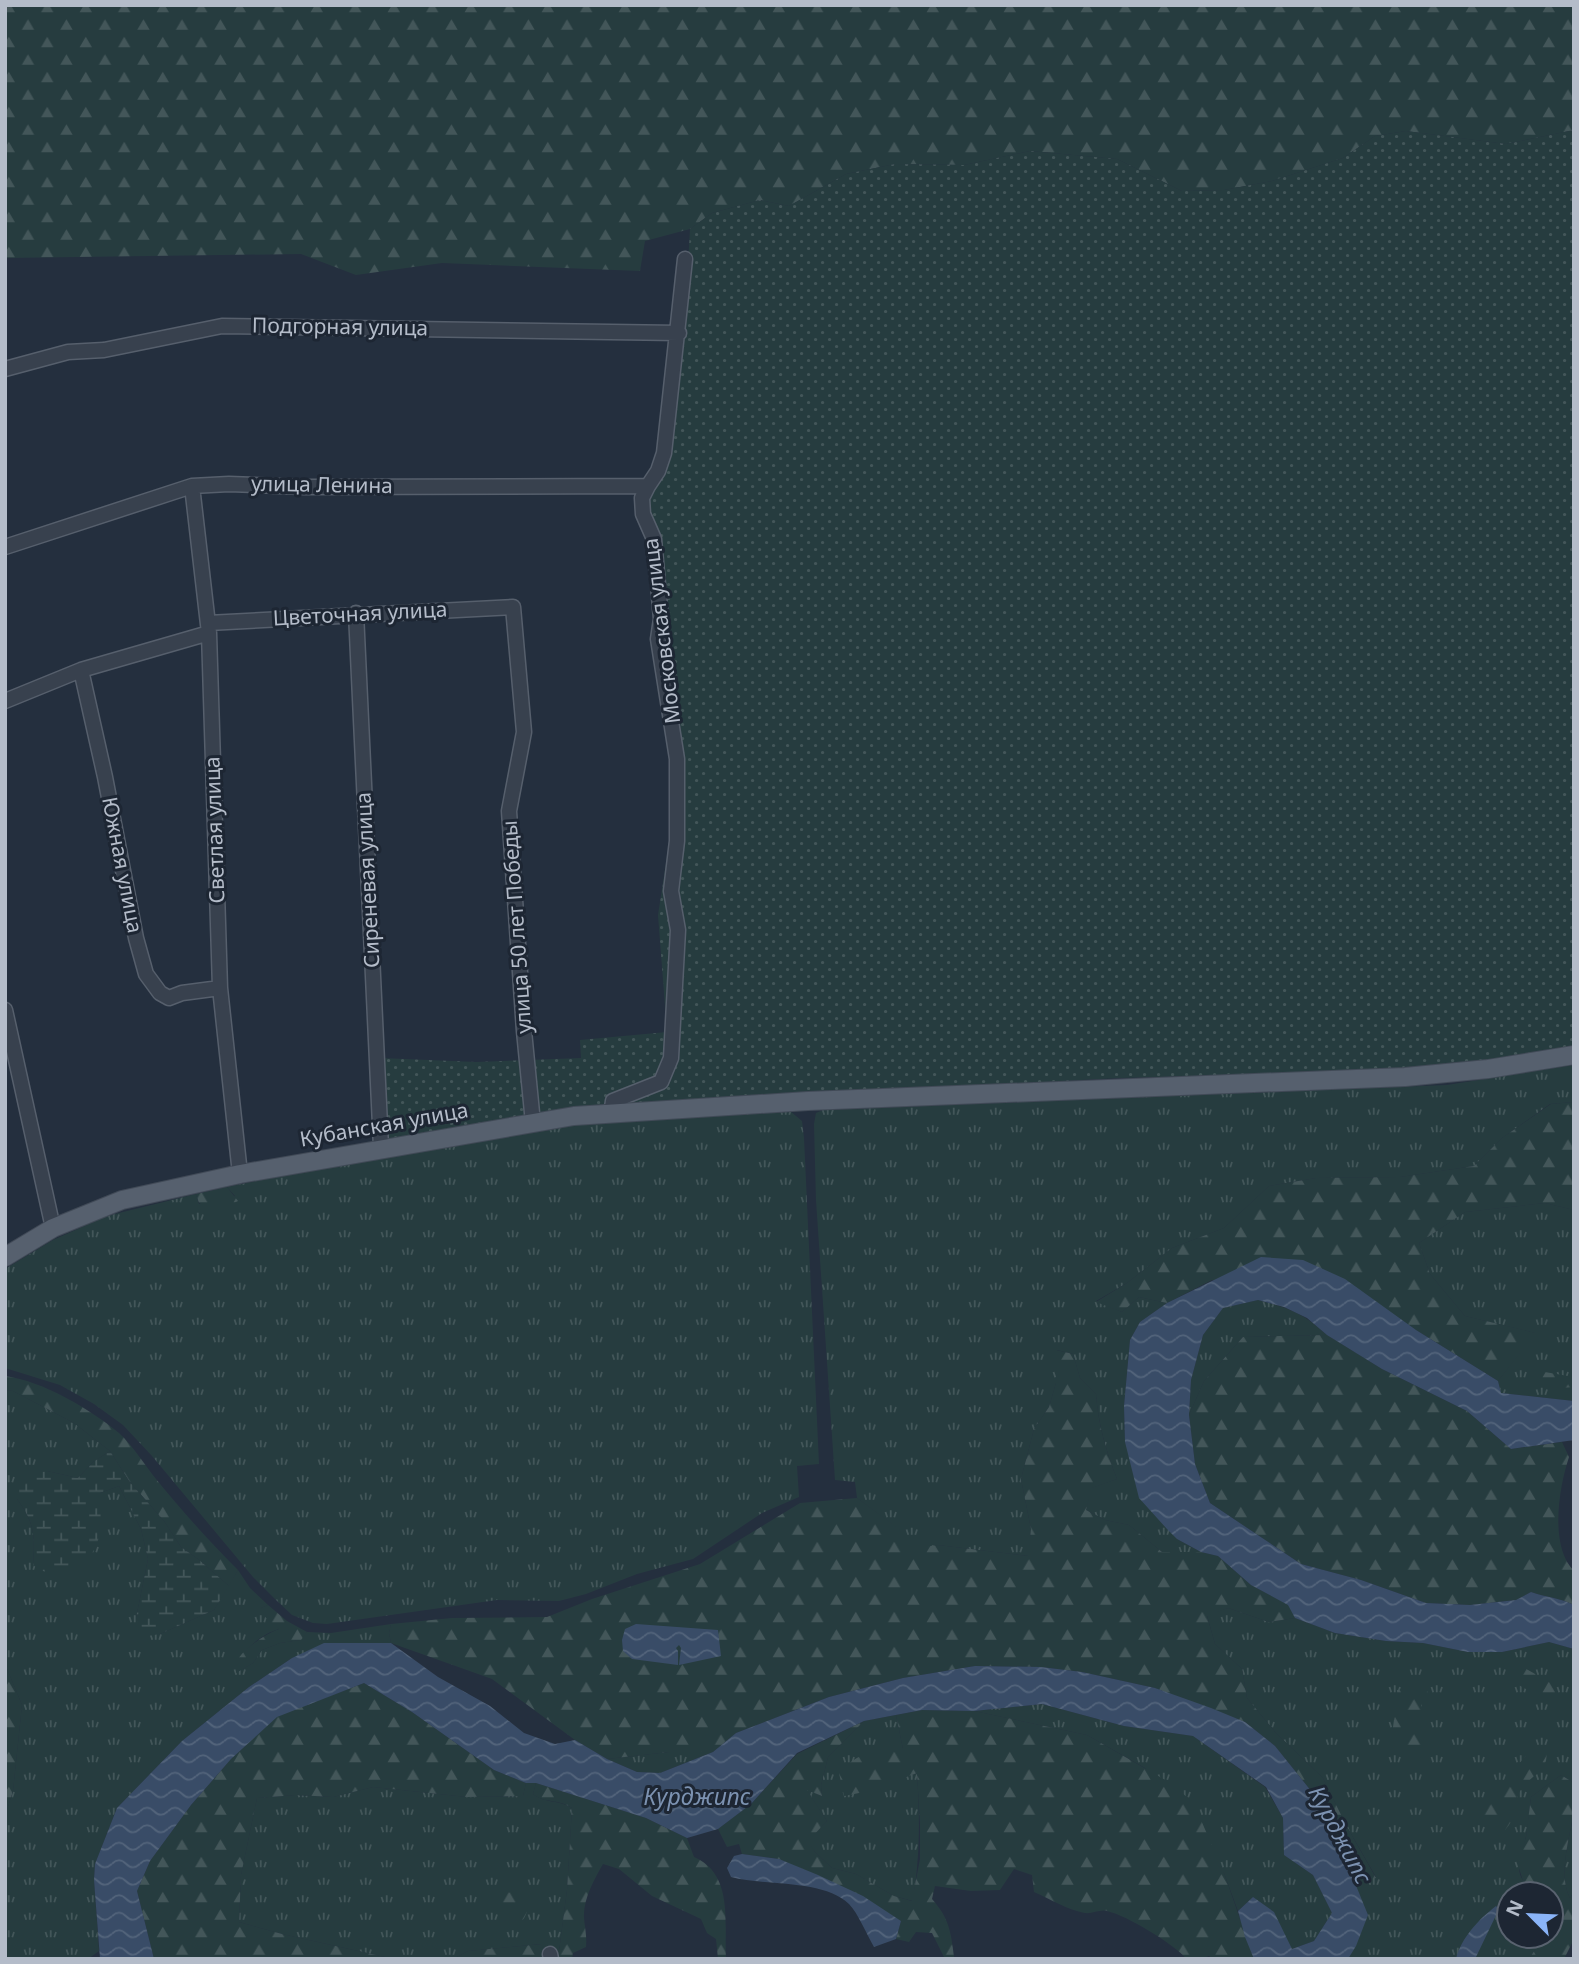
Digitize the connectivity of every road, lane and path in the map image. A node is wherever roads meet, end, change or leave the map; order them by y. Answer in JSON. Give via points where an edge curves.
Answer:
{"nodes":[{"id":1,"x":685,"y":259,"type":"dead end"},
{"id":2,"x":679,"y":333,"type":"junction"},
{"id":3,"x":5,"y":369,"type":"edge"},
{"id":4,"x":648,"y":485,"type":"junction"},
{"id":5,"x":192,"y":486,"type":"junction"},
{"id":6,"x":5,"y":547,"type":"edge"},
{"id":7,"x":513,"y":607,"type":"joint"},
{"id":8,"x":356,"y":613,"type":"junction"},
{"id":9,"x":209,"y":628,"type":"junction"},
{"id":10,"x":81,"y":670,"type":"junction"},
{"id":11,"x":5,"y":701,"type":"edge"},
{"id":12,"x":220,"y":988,"type":"junction"},
{"id":13,"x":5,"y":1010,"type":"edge"},
{"id":14,"x":1574,"y":1055,"type":"edge"},
{"id":15,"x":611,"y":1114,"type":"junction"},
{"id":16,"x":533,"y":1122,"type":"junction"},
{"id":17,"x":381,"y":1147,"type":"junction"},
{"id":18,"x":240,"y":1174,"type":"junction"},
{"id":19,"x":53,"y":1228,"type":"junction"},
{"id":20,"x":5,"y":1257,"type":"edge"}],
"edges":[{"from":1,"to":2,"type":"street"},
{"from":2,"to":3,"type":"street","name":"Подгорная улица","via":[[222,326],[104,350],[68,352]]},
{"from":2,"to":4,"type":"street","via":[[664,453]]},
{"from":4,"to":5,"type":"street","name":"улица Ленина"},
{"from":4,"to":15,"type":"street","name":"Московская улица","via":[[642,498],[643,514],[654,539],[661,619],[658,639],[677,759],[677,841],[670,891],[678,930],[671,1058],[661,1082],[613,1101]]},
{"from":5,"to":6,"type":"street","name":"улица Ленина"},
{"from":5,"to":9,"type":"street","name":"Светлая улица"},
{"from":7,"to":8,"type":"street","name":"Цветочная улица"},
{"from":7,"to":16,"type":"street","name":"улица 50 лет Победы","via":[[524,732],[509,811]]},
{"from":8,"to":9,"type":"street","name":"Цветочная улица"},
{"from":8,"to":17,"type":"street","name":"Сиреневая улица"},
{"from":9,"to":10,"type":"street","name":"Цветочная улица"},
{"from":9,"to":12,"type":"street","name":"Светлая улица"},
{"from":10,"to":11,"type":"street","name":"Цветочная улица"},
{"from":10,"to":12,"type":"street","name":"Южная улица","via":[[146,974],[169,998]]},
{"from":12,"to":18,"type":"street","name":"Светлая улица"},
{"from":13,"to":19,"type":"street"},
{"from":14,"to":15,"type":"main road","name":"Кубанская улица","via":[[1405,1077],[787,1102]]},
{"from":15,"to":16,"type":"main road","name":"Кубанская улица"},
{"from":16,"to":17,"type":"main road","name":"Кубанская улица"},
{"from":17,"to":18,"type":"main road","name":"Кубанская улица"},
{"from":18,"to":19,"type":"main road","name":"Кубанская улица","via":[[122,1200]]},
{"from":19,"to":20,"type":"main road","name":"Кубанская улица"}]}
